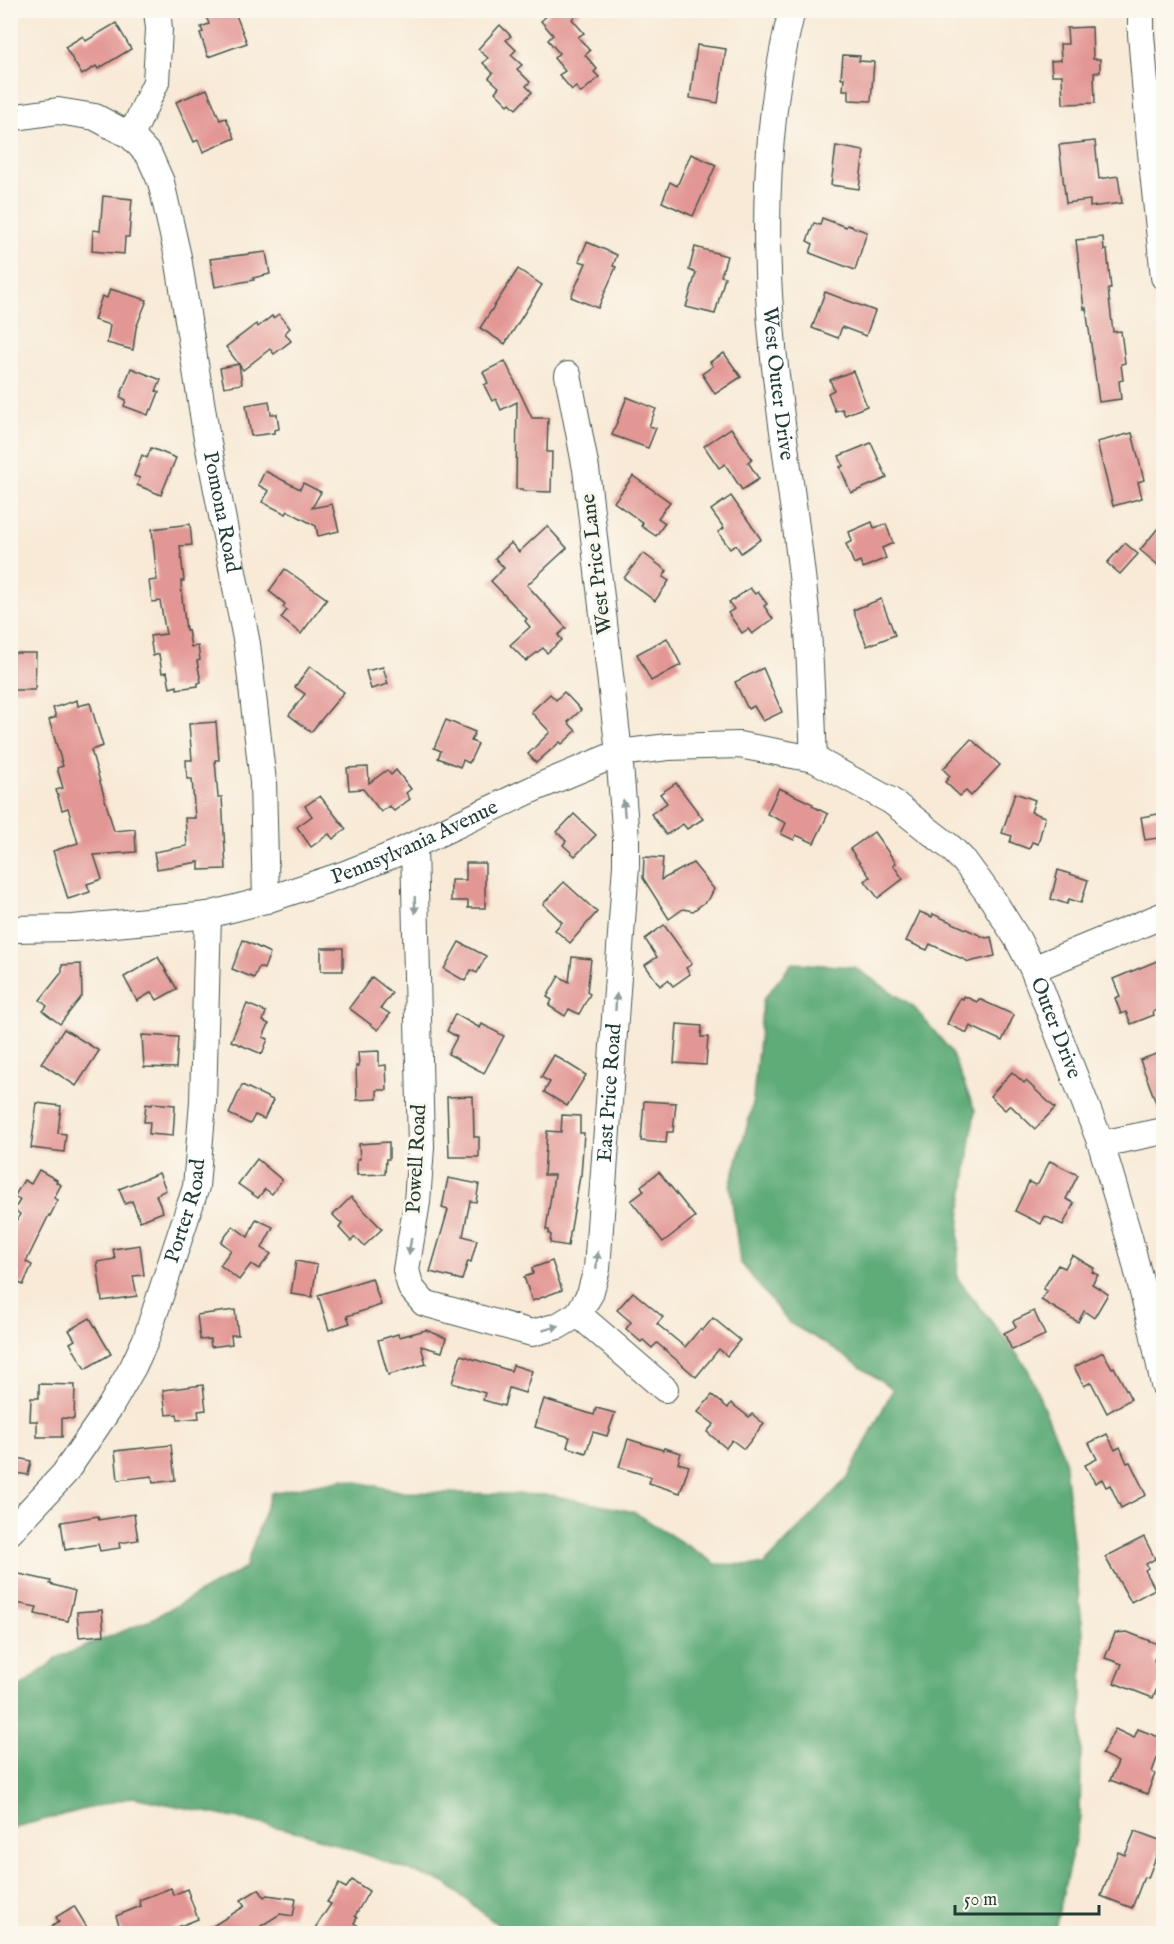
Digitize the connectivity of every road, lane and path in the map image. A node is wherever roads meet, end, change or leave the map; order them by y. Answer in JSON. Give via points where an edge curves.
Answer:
{"nodes":[{"id":1,"x":157,"y":10,"type":"edge"},
{"id":2,"x":792,"y":10,"type":"edge"},
{"id":3,"x":1141,"y":10,"type":"edge"},
{"id":4,"x":10,"y":118,"type":"edge"},
{"id":5,"x":131,"y":136,"type":"junction"},
{"id":6,"x":1164,"y":277,"type":"edge"},
{"id":7,"x":568,"y":375,"type":"dead end"},
{"id":8,"x":620,"y":753,"type":"junction"},
{"id":9,"x":814,"y":759,"type":"junction"},
{"id":10,"x":414,"y":846,"type":"junction"},
{"id":11,"x":266,"y":900,"type":"junction"},
{"id":12,"x":208,"y":915,"type":"junction"},
{"id":13,"x":1164,"y":915,"type":"edge"},
{"id":14,"x":10,"y":929,"type":"edge"},
{"id":15,"x":1033,"y":969,"type":"junction"},
{"id":16,"x":1164,"y":1131,"type":"edge"},
{"id":17,"x":1101,"y":1144,"type":"junction"},
{"id":18,"x":578,"y":1314,"type":"junction"},
{"id":19,"x":1164,"y":1385,"type":"edge"},
{"id":20,"x":665,"y":1389,"type":"dead end"},
{"id":21,"x":10,"y":1532,"type":"edge"}],
"edges":[{"from":1,"to":5,"type":"street","via":[[156,82]]},
{"from":2,"to":9,"type":"street","name":"West Outer Drive","via":[[771,132],[768,263],[777,383],[807,632]]},
{"from":3,"to":6,"type":"street"},
{"from":4,"to":5,"type":"street","via":[[58,111],[96,117]]},
{"from":5,"to":11,"type":"street","name":"Pomona Road","via":[[149,155],[161,182],[247,644],[263,772]]},
{"from":7,"to":8,"type":"street","name":"West Price Lane","via":[[586,470]]},
{"from":8,"to":9,"type":"street","name":"Pennsylvania Avenue","via":[[739,745]]},
{"from":8,"to":10,"type":"street","name":"Pennsylvania Avenue"},
{"from":18,"to":8,"type":"street","name":"East Price Road","one_way":true,"via":[[590,1294],[597,1269],[602,1205],[626,865]]},
{"from":9,"to":15,"type":"street","name":"Outer Drive","via":[[891,801],[950,847],[993,900]]},
{"from":10,"to":11,"type":"street","name":"Pennsylvania Avenue"},
{"from":10,"to":18,"type":"street","name":"Powell Road","one_way":true,"via":[[422,1147],[406,1270],[411,1288],[424,1303],[532,1333],[558,1326]]},
{"from":11,"to":12,"type":"street","name":"Pennsylvania Avenue"},
{"from":12,"to":14,"type":"street","name":"Pennsylvania Avenue","via":[[73,928]]},
{"from":12,"to":21,"type":"street","name":"Porter Road","via":[[204,1085],[196,1187],[146,1339],[133,1367],[61,1479]]},
{"from":13,"to":15,"type":"street"},
{"from":15,"to":17,"type":"street","name":"Outer Drive"},
{"from":16,"to":17,"type":"street"},
{"from":17,"to":19,"type":"street","name":"Outer Drive","via":[[1129,1237]]},
{"from":18,"to":20,"type":"street"}]}
